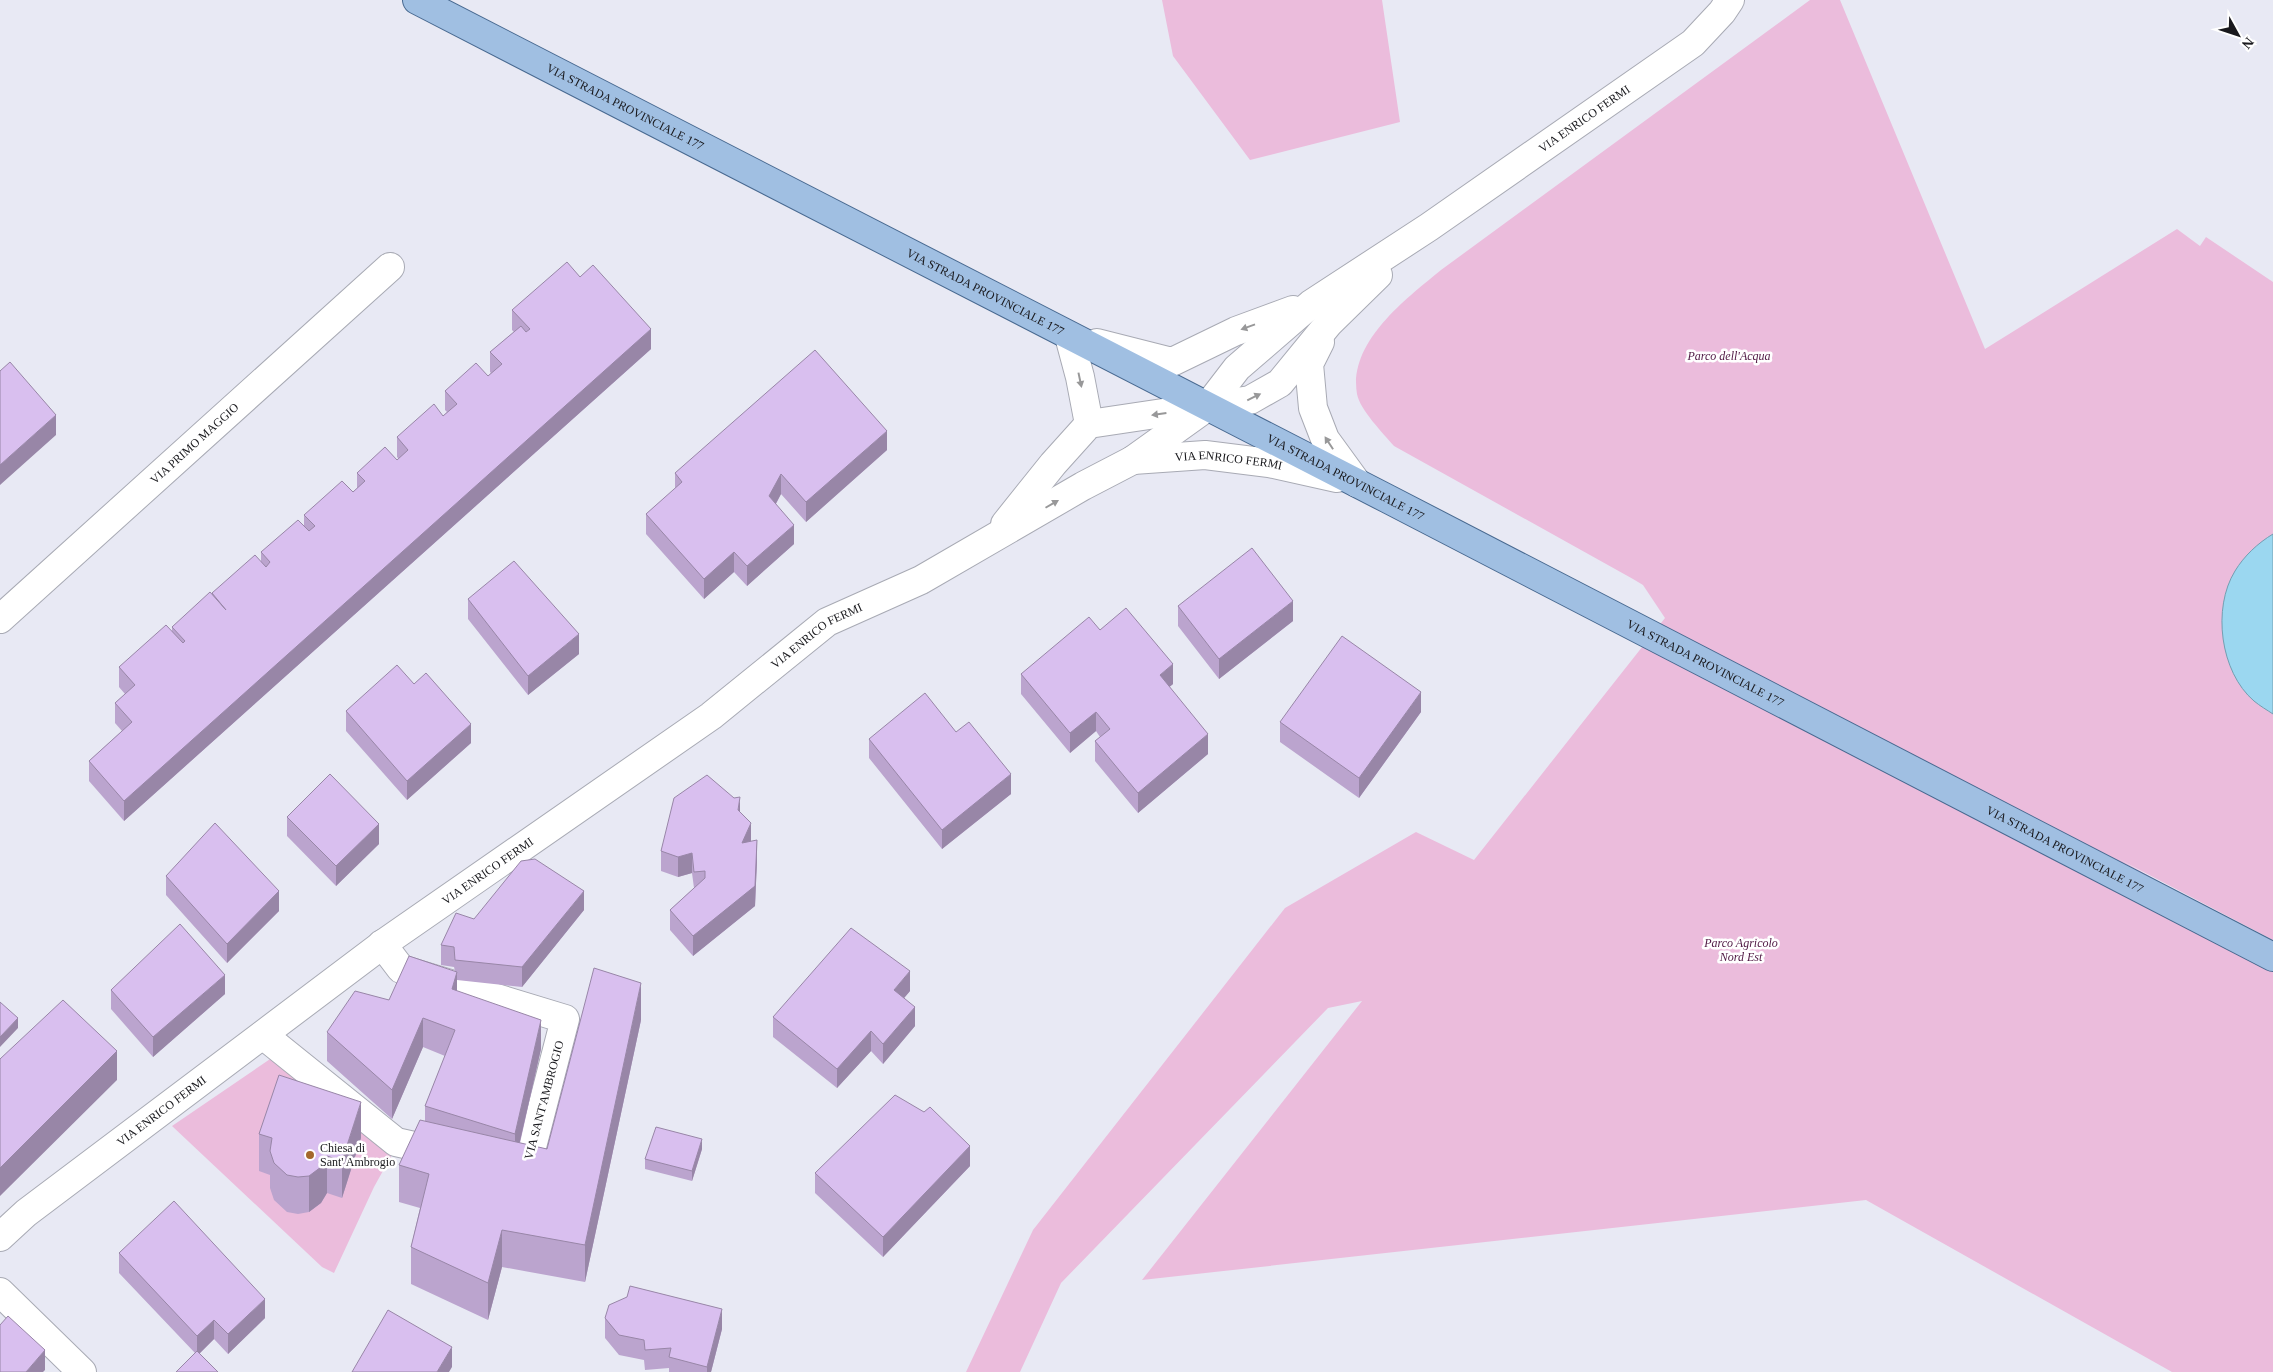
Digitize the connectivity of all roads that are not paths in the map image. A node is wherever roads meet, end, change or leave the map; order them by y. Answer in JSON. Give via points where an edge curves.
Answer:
{"nodes":[{"id":1,"x":417,"y":0,"type":"edge"},
{"id":2,"x":1730,"y":0,"type":"edge"},
{"id":3,"x":1429,"y":227,"type":"junction"},
{"id":4,"x":390,"y":267,"type":"dead end"},
{"id":5,"x":1311,"y":304,"type":"junction"},
{"id":6,"x":1329,"y":323,"type":"junction"},
{"id":7,"x":1068,"y":336,"type":"junction"},
{"id":8,"x":1207,"y":407,"type":"junction"},
{"id":9,"x":1089,"y":424,"type":"junction"},
{"id":10,"x":1134,"y":460,"type":"junction"},
{"id":11,"x":1357,"y":483,"type":"junction"},
{"id":12,"x":995,"y":537,"type":"junction"},
{"id":13,"x":0,"y":619,"type":"edge"},
{"id":14,"x":382,"y":944,"type":"junction"},
{"id":15,"x":2273,"y":957,"type":"edge"},
{"id":16,"x":263,"y":1034,"type":"junction"},
{"id":17,"x":0,"y":1237,"type":"edge"},
{"id":18,"x":0,"y":1292,"type":"edge"},
{"id":19,"x":82,"y":1372,"type":"edge"}],
"edges":[{"from":1,"to":7,"type":"main road","name":"VIA STRADA PROVINCIALE 177"},
{"from":2,"to":3,"type":"street","name":"VIA ENRICO FERMI","via":[[1693,43]]},
{"from":3,"to":5,"type":"street","name":"VIA ENRICO FERMI"},
{"from":3,"to":6,"type":"street","name":"VIA ENRICO FERMI"},
{"from":4,"to":13,"type":"street","name":"VIA PRIMO MAGGIO"},
{"from":5,"to":7,"type":"street","name":"VIA ENRICO FERMI","one_way":true,"via":[[1236,331],[1172,362]]},
{"from":5,"to":8,"type":"street","name":"VIA ENRICO FERMI","via":[[1236,368]]},
{"from":8,"to":6,"type":"street","name":"VIA ENRICO FERMI","one_way":true,"via":[[1250,400],[1280,383]]},
{"from":11,"to":6,"type":"street","name":"VIA ENRICO FERMI","one_way":true,"via":[[1326,439],[1313,408],[1310,364]]},
{"from":7,"to":8,"type":"main road","name":"VIA STRADA PROVINCIALE 177"},
{"from":7,"to":9,"type":"street","one_way":true},
{"from":8,"to":9,"type":"street","name":"VIA ENRICO FERMI","one_way":true},
{"from":8,"to":10,"type":"street","name":"VIA ENRICO FERMI"},
{"from":8,"to":11,"type":"main road","name":"VIA STRADA PROVINCIALE 177"},
{"from":9,"to":12,"type":"street","name":"VIA ENRICO FERMI"},
{"from":10,"to":11,"type":"street","name":"VIA ENRICO FERMI","via":[[1205,454],[1269,463]]},
{"from":12,"to":10,"type":"street","name":"VIA ENRICO FERMI","one_way":true},
{"from":11,"to":15,"type":"main road","name":"VIA STRADA PROVINCIALE 177"},
{"from":12,"to":14,"type":"street","name":"VIA ENRICO FERMI","via":[[920,580],[826,622],[711,716]]},
{"from":14,"to":16,"type":"street","name":"VIA ENRICO FERMI"},
{"from":14,"to":16,"type":"street","name":"VIA SANT'AMBROGIO","via":[[401,969],[565,1019],[526,1170],[396,1142]]},
{"from":16,"to":17,"type":"street","name":"VIA ENRICO FERMI","via":[[26,1213]]},
{"from":18,"to":19,"type":"street"}]}
